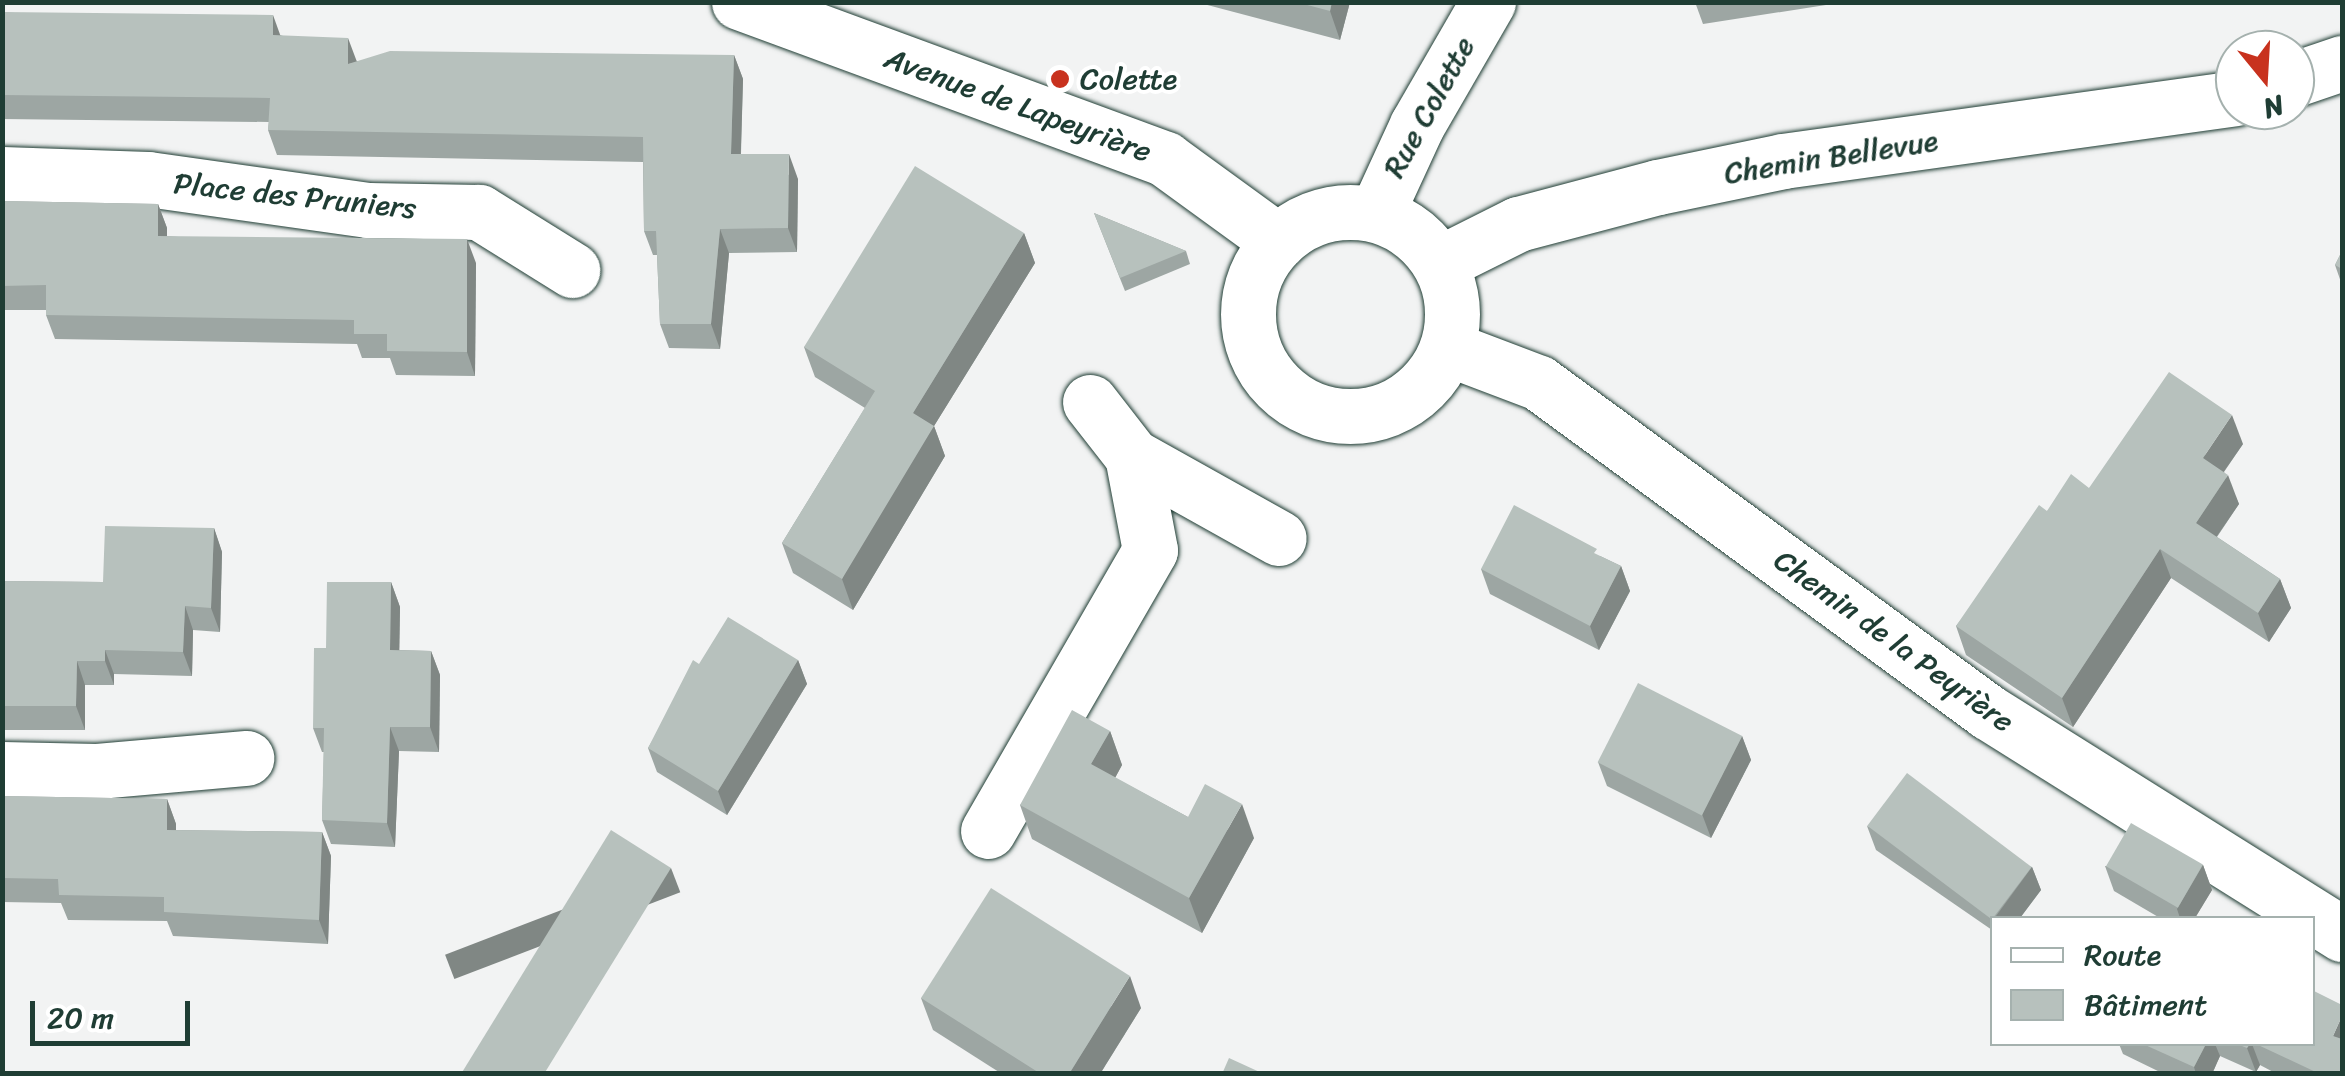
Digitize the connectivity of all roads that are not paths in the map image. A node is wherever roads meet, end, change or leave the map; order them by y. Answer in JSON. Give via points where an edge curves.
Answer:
{"nodes":[{"id":1,"x":738,"y":2,"type":"edge"},
{"id":2,"x":1488,"y":2,"type":"edge"},
{"id":3,"x":2342,"y":63,"type":"edge"},
{"id":4,"x":2315,"y":72,"type":"edge"},
{"id":5,"x":2215,"y":101,"type":"edge"},
{"id":6,"x":2,"y":174,"type":"edge"},
{"id":7,"x":1376,"y":214,"type":"junction"},
{"id":8,"x":1278,"y":242,"type":"junction"},
{"id":9,"x":1440,"y":263,"type":"junction"},
{"id":10,"x":572,"y":270,"type":"dead end"},
{"id":11,"x":1447,"y":348,"type":"junction"},
{"id":12,"x":1090,"y":402,"type":"dead end"},
{"id":13,"x":1132,"y":456,"type":"junction"},
{"id":14,"x":1279,"y":538,"type":"dead end"},
{"id":15,"x":246,"y":758,"type":"dead end"},
{"id":16,"x":2,"y":770,"type":"edge"},
{"id":17,"x":988,"y":831,"type":"dead end"},
{"id":18,"x":2313,"y":916,"type":"edge"},
{"id":19,"x":2315,"y":917,"type":"edge"},
{"id":20,"x":2342,"y":934,"type":"edge"}],
"edges":[{"from":1,"to":8,"type":"street","name":"Avenue de Lapeyrière","via":[[1165,159]]},
{"from":2,"to":7,"type":"street","name":"Rue Colette","via":[[1417,125]]},
{"from":3,"to":4,"type":"street"},
{"from":5,"to":9,"type":"street","name":"Chemin Bellevue","via":[[1693,179],[1518,224]]},
{"from":6,"to":10,"type":"street","name":"Place des Pruniers","via":[[148,179],[368,210],[479,212]]},
{"from":7,"to":8,"type":"street","via":[[1324,216]]},
{"from":7,"to":9,"type":"street","via":[[1423,241]]},
{"from":8,"to":11,"type":"street","via":[[1260,265],[1248,322],[1270,378],[1293,399],[1321,412],[1382,411],[1432,376]]},
{"from":9,"to":11,"type":"street","via":[[1453,305]]},
{"from":11,"to":18,"type":"street","name":"Chemin de la Peyrière","via":[[1539,383],[1988,712]]},
{"from":12,"to":13,"type":"street"},
{"from":13,"to":14,"type":"street"},
{"from":13,"to":17,"type":"street","via":[[1150,550]]},
{"from":15,"to":16,"type":"street"},
{"from":19,"to":20,"type":"street","name":"Chemin de la Peyrière"}]}
